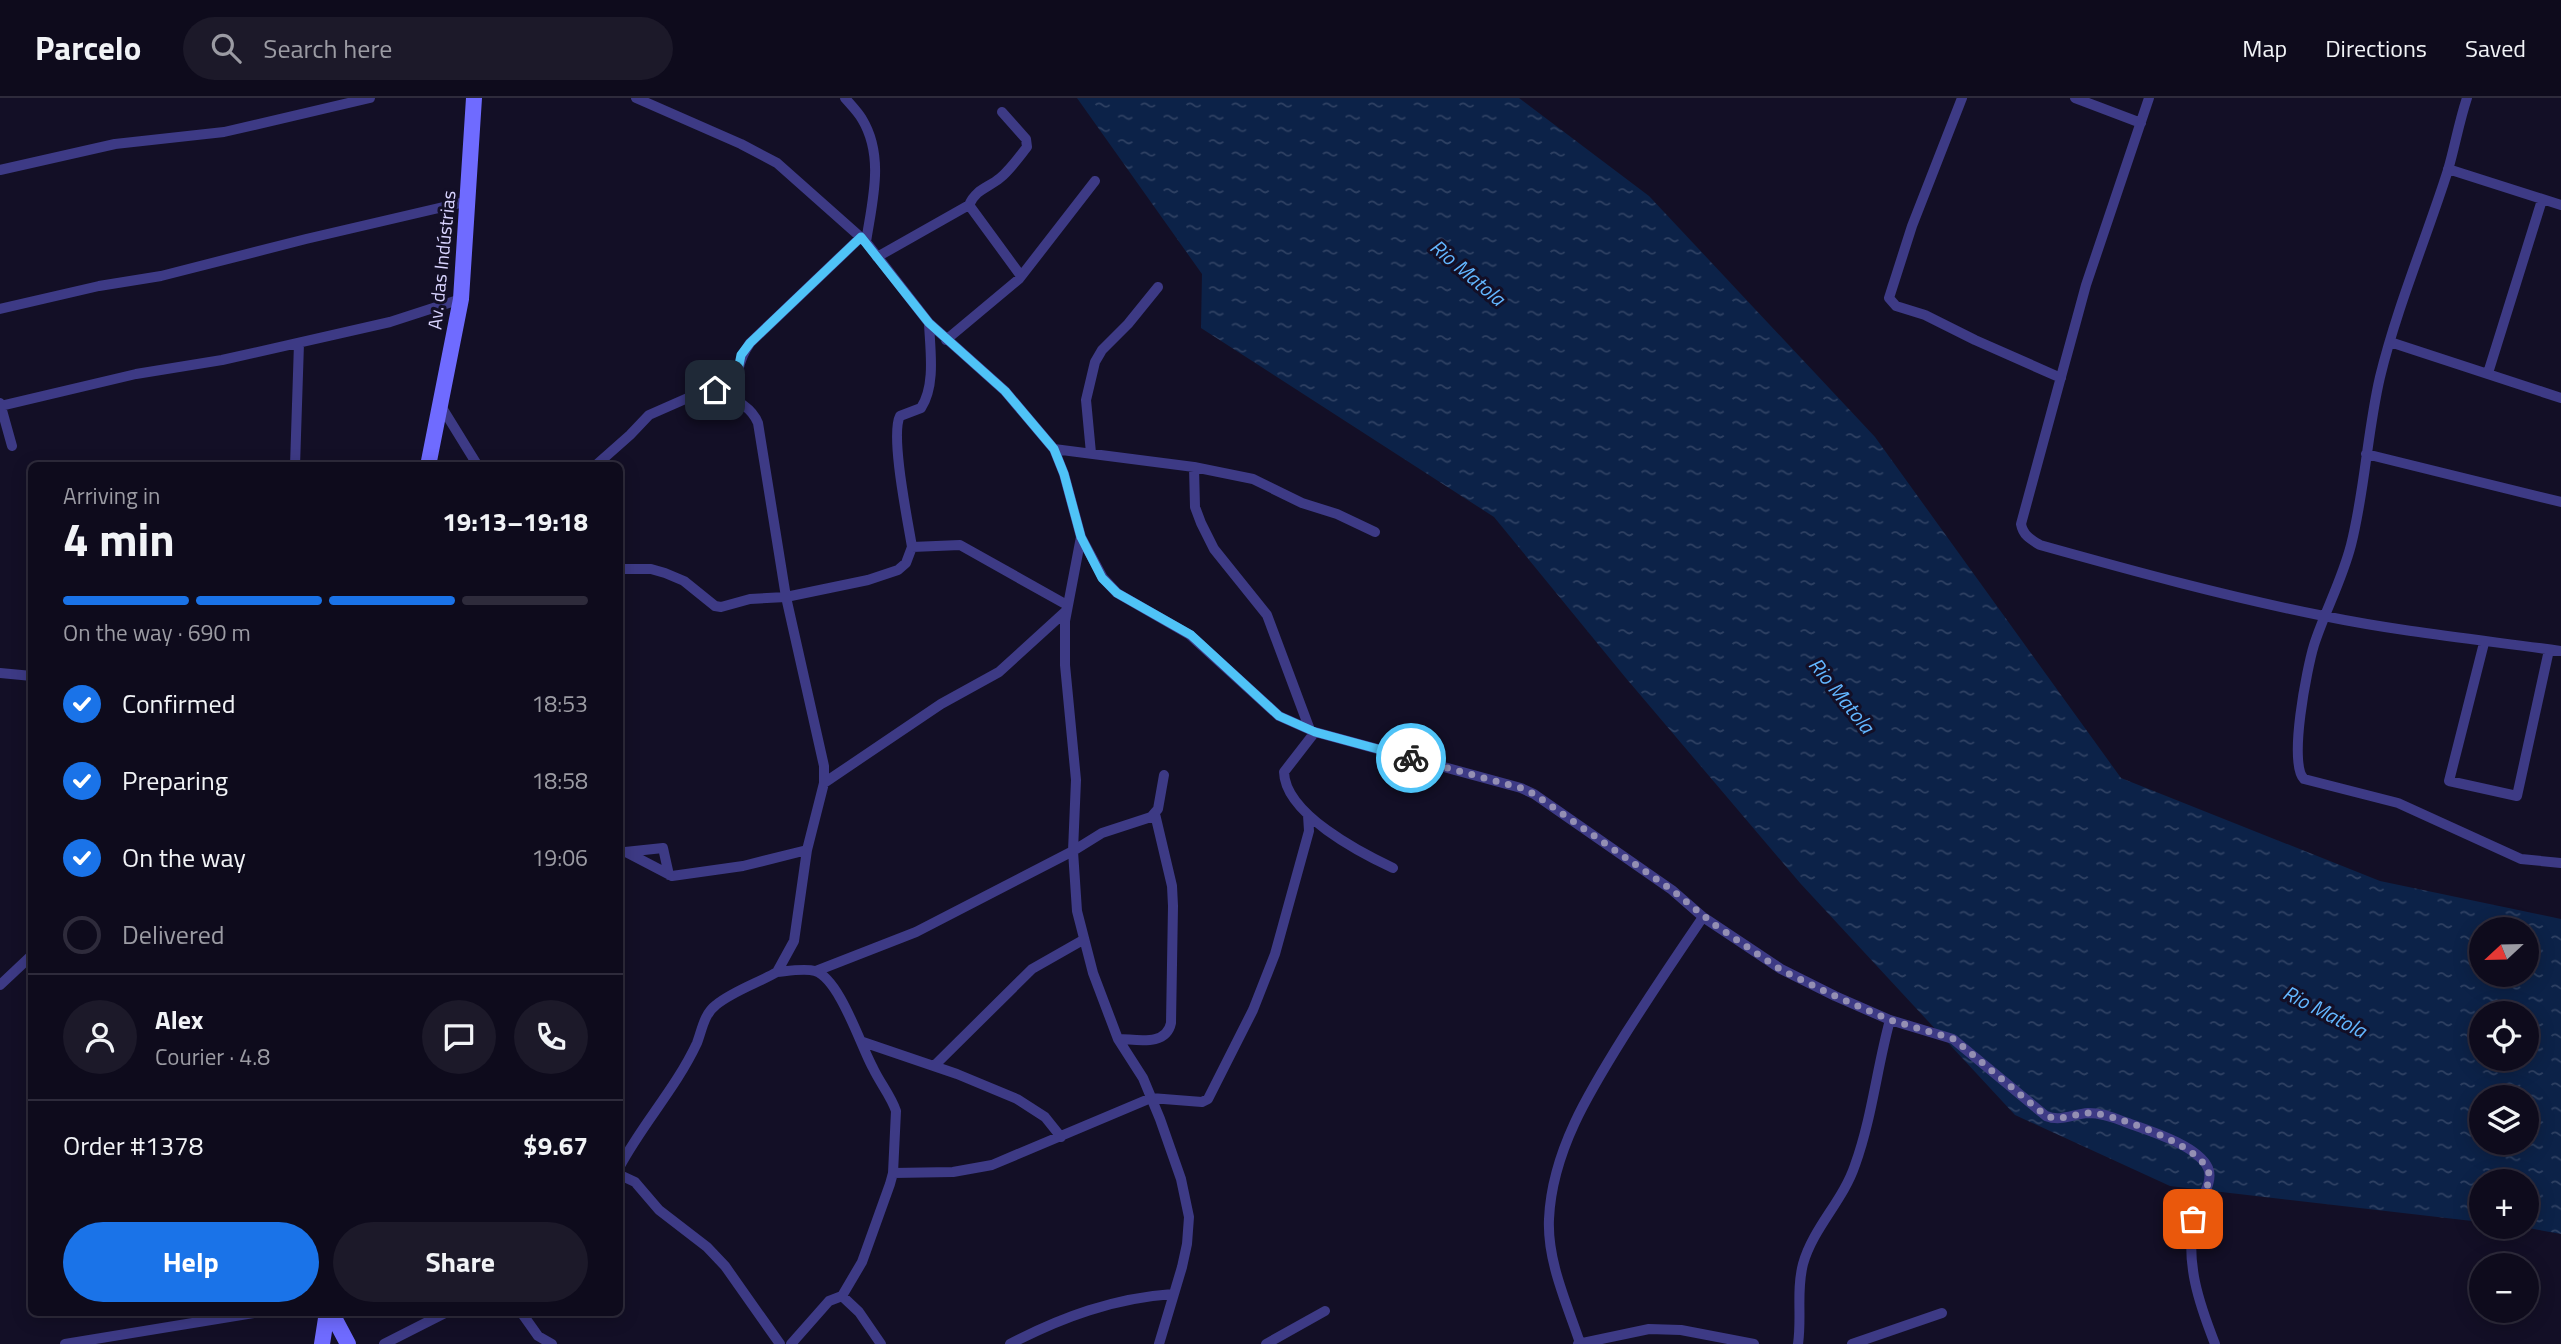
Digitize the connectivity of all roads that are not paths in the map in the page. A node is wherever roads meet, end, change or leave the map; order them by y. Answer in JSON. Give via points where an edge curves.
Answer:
{"nodes":[{"id":1,"x":370,"y":98,"type":"edge"},
{"id":2,"x":474,"y":98,"type":"edge"},
{"id":3,"x":845,"y":98,"type":"edge"},
{"id":4,"x":1962,"y":98,"type":"edge"},
{"id":5,"x":2075,"y":98,"type":"edge"},
{"id":6,"x":2149,"y":98,"type":"edge"},
{"id":7,"x":2466,"y":98,"type":"edge"},
{"id":8,"x":641,"y":99,"type":"edge"},
{"id":9,"x":1002,"y":111,"type":"dead end"},
{"id":10,"x":2141,"y":123,"type":"junction"},
{"id":11,"x":2448,"y":169,"type":"junction"},
{"id":12,"x":0,"y":170,"type":"edge"},
{"id":13,"x":1095,"y":181,"type":"dead end"},
{"id":14,"x":2542,"y":200,"type":"junction"},
{"id":15,"x":469,"y":201,"type":"junction"},
{"id":16,"x":970,"y":205,"type":"junction"},
{"id":17,"x":2561,"y":205,"type":"edge"},
{"id":18,"x":864,"y":239,"type":"junction"},
{"id":19,"x":877,"y":257,"type":"junction"},
{"id":20,"x":1021,"y":276,"type":"junction"},
{"id":21,"x":1158,"y":287,"type":"dead end"},
{"id":22,"x":461,"y":299,"type":"junction"},
{"id":23,"x":0,"y":309,"type":"edge"},
{"id":24,"x":929,"y":323,"type":"junction"},
{"id":25,"x":946,"y":340,"type":"junction"},
{"id":26,"x":2390,"y":342,"type":"junction"},
{"id":27,"x":299,"y":343,"type":"junction"},
{"id":28,"x":2488,"y":373,"type":"junction"},
{"id":29,"x":2061,"y":378,"type":"junction"},
{"id":30,"x":735,"y":385,"type":"junction"},
{"id":31,"x":715,"y":390,"type":"junction"},
{"id":32,"x":2561,"y":398,"type":"edge"},
{"id":33,"x":739,"y":401,"type":"junction"},
{"id":34,"x":0,"y":404,"type":"edge"},
{"id":35,"x":441,"y":406,"type":"junction"},
{"id":36,"x":12,"y":446,"type":"dead end"},
{"id":37,"x":1054,"y":449,"type":"junction"},
{"id":38,"x":1091,"y":453,"type":"junction"},
{"id":39,"x":2366,"y":454,"type":"junction"},
{"id":40,"x":295,"y":462,"type":"edge"},
{"id":41,"x":429,"y":462,"type":"edge"},
{"id":42,"x":476,"y":462,"type":"edge"},
{"id":43,"x":600,"y":462,"type":"edge"},
{"id":44,"x":1194,"y":467,"type":"junction"},
{"id":45,"x":2561,"y":502,"type":"edge"},
{"id":46,"x":1375,"y":533,"type":"dead end"},
{"id":47,"x":1081,"y":537,"type":"junction"},
{"id":48,"x":912,"y":547,"type":"junction"},
{"id":49,"x":623,"y":569,"type":"edge"},
{"id":50,"x":786,"y":597,"type":"junction"},
{"id":51,"x":1067,"y":608,"type":"junction"},
{"id":52,"x":2324,"y":617,"type":"junction"},
{"id":53,"x":2484,"y":643,"type":"junction"},
{"id":54,"x":2549,"y":650,"type":"junction"},
{"id":55,"x":2561,"y":652,"type":"edge"},
{"id":56,"x":0,"y":673,"type":"edge"},
{"id":57,"x":28,"y":676,"type":"edge"},
{"id":58,"x":1312,"y":731,"type":"junction"},
{"id":59,"x":1164,"y":775,"type":"dead end"},
{"id":60,"x":824,"y":783,"type":"junction"},
{"id":61,"x":1155,"y":814,"type":"junction"},
{"id":62,"x":1308,"y":815,"type":"junction"},
{"id":63,"x":807,"y":850,"type":"junction"},
{"id":64,"x":1073,"y":851,"type":"junction"},
{"id":65,"x":623,"y":852,"type":"edge"},
{"id":66,"x":2561,"y":863,"type":"edge"},
{"id":67,"x":1393,"y":868,"type":"dead end"},
{"id":68,"x":669,"y":875,"type":"junction"},
{"id":69,"x":1703,"y":917,"type":"junction"},
{"id":70,"x":1083,"y":940,"type":"junction"},
{"id":71,"x":28,"y":959,"type":"edge"},
{"id":72,"x":816,"y":971,"type":"junction"},
{"id":73,"x":777,"y":972,"type":"junction"},
{"id":74,"x":0,"y":985,"type":"edge"},
{"id":75,"x":1890,"y":1020,"type":"junction"},
{"id":76,"x":1118,"y":1040,"type":"junction"},
{"id":77,"x":863,"y":1042,"type":"junction"},
{"id":78,"x":934,"y":1066,"type":"junction"},
{"id":79,"x":1151,"y":1098,"type":"junction"},
{"id":80,"x":1060,"y":1137,"type":"junction"},
{"id":81,"x":623,"y":1160,"type":"edge"},
{"id":82,"x":893,"y":1173,"type":"junction"},
{"id":83,"x":623,"y":1176,"type":"edge"},
{"id":84,"x":1173,"y":1294,"type":"junction"},
{"id":85,"x":842,"y":1296,"type":"junction"},
{"id":86,"x":1325,"y":1311,"type":"dead end"},
{"id":87,"x":1942,"y":1313,"type":"dead end"},
{"id":88,"x":239,"y":1316,"type":"edge"},
{"id":89,"x":328,"y":1316,"type":"edge"},
{"id":90,"x":331,"y":1316,"type":"edge"},
{"id":91,"x":439,"y":1316,"type":"edge"},
{"id":92,"x":525,"y":1316,"type":"edge"},
{"id":93,"x":65,"y":1344,"type":"edge"},
{"id":94,"x":322,"y":1344,"type":"edge"},
{"id":95,"x":348,"y":1344,"type":"edge"},
{"id":96,"x":384,"y":1344,"type":"edge"},
{"id":97,"x":552,"y":1344,"type":"edge"},
{"id":98,"x":780,"y":1344,"type":"edge"},
{"id":99,"x":791,"y":1344,"type":"edge"},
{"id":100,"x":881,"y":1344,"type":"edge"},
{"id":101,"x":1010,"y":1344,"type":"edge"},
{"id":102,"x":1159,"y":1344,"type":"edge"},
{"id":103,"x":1266,"y":1344,"type":"edge"},
{"id":104,"x":1579,"y":1344,"type":"edge"},
{"id":105,"x":1754,"y":1344,"type":"edge"},
{"id":106,"x":1798,"y":1344,"type":"edge"},
{"id":107,"x":1852,"y":1344,"type":"edge"},
{"id":108,"x":2215,"y":1344,"type":"edge"}],
"edges":[{"from":1,"to":12,"type":"street","via":[[224,132],[115,144]]},
{"from":2,"to":15,"type":"street","name":"Av. das Indústrias"},
{"from":3,"to":18,"type":"street","via":[[863,120],[875,157],[876,183]]},
{"from":4,"to":29,"type":"street","via":[[1889,298],[1896,306]]},
{"from":5,"to":10,"type":"street"},
{"from":6,"to":10,"type":"street"},
{"from":7,"to":11,"type":"street"},
{"from":8,"to":18,"type":"street","via":[[777,163]]},
{"from":9,"to":16,"type":"street","via":[[1026,139],[1027,147],[999,179],[973,196]]},
{"from":10,"to":29,"type":"street","via":[[2086,285]]},
{"from":11,"to":14,"type":"street"},
{"from":11,"to":26,"type":"street"},
{"from":13,"to":20,"type":"street"},
{"from":14,"to":17,"type":"street"},
{"from":14,"to":28,"type":"street"},
{"from":15,"to":22,"type":"street","name":"Av. das Indústrias"},
{"from":15,"to":23,"type":"street","via":[[162,276]]},
{"from":16,"to":19,"type":"street"},
{"from":16,"to":20,"type":"street"},
{"from":18,"to":19,"type":"street"},
{"from":18,"to":30,"type":"street","via":[[750,343],[741,355]]},
{"from":19,"to":24,"type":"street"},
{"from":20,"to":25,"type":"street"},
{"from":21,"to":38,"type":"street","via":[[1101,350],[1096,362],[1086,400]]},
{"from":22,"to":27,"type":"street","via":[[390,322]]},
{"from":22,"to":35,"type":"street","name":"Av. das Indústrias"},
{"from":24,"to":25,"type":"street"},
{"from":24,"to":48,"type":"street","via":[[926,399],[921,408],[900,416],[897,426]]},
{"from":25,"to":37,"type":"street","via":[[1005,391]]},
{"from":26,"to":28,"type":"street"},
{"from":26,"to":39,"type":"street"},
{"from":27,"to":34,"type":"street"},
{"from":27,"to":40,"type":"street"},
{"from":28,"to":32,"type":"street"},
{"from":29,"to":52,"type":"street","via":[[2021,524],[2028,538],[2128,569]]},
{"from":30,"to":31,"type":"street"},
{"from":30,"to":33,"type":"street"},
{"from":31,"to":33,"type":"street"},
{"from":31,"to":43,"type":"street","via":[[649,415]]},
{"from":33,"to":50,"type":"street","via":[[758,423]]},
{"from":34,"to":36,"type":"street"},
{"from":35,"to":41,"type":"street","name":"Av. das Indústrias"},
{"from":35,"to":42,"type":"street"},
{"from":37,"to":38,"type":"street"},
{"from":37,"to":47,"type":"street"},
{"from":38,"to":44,"type":"street"},
{"from":39,"to":45,"type":"street"},
{"from":39,"to":52,"type":"street","via":[[2351,544]]},
{"from":44,"to":46,"type":"street","via":[[1262,482]]},
{"from":44,"to":58,"type":"street","via":[[1195,507],[1201,523],[1214,549],[1267,615]]},
{"from":47,"to":51,"type":"street"},
{"from":47,"to":58,"type":"street","via":[[1102,578],[1117,593],[1191,635],[1268,708]]},
{"from":48,"to":50,"type":"street","via":[[898,570]]},
{"from":48,"to":51,"type":"street","via":[[958,544]]},
{"from":49,"to":50,"type":"street","via":[[665,573],[684,581],[718,607]]},
{"from":50,"to":60,"type":"street","via":[[824,765]]},
{"from":51,"to":60,"type":"street","via":[[999,672],[941,704]]},
{"from":51,"to":64,"type":"street","via":[[1065,677],[1076,780]]},
{"from":52,"to":53,"type":"street"},
{"from":52,"to":66,"type":"street","via":[[2310,662],[2298,735],[2299,774],[2398,803],[2521,859]]},
{"from":53,"to":54,"type":"street"},
{"from":53,"to":54,"type":"street","via":[[2449,781],[2517,796]]},
{"from":54,"to":55,"type":"street"},
{"from":56,"to":57,"type":"street"},
{"from":58,"to":62,"type":"street","via":[[1284,772],[1285,782]]},
{"from":58,"to":69,"type":"street","via":[[1534,794],[1672,890]]},
{"from":59,"to":61,"type":"street"},
{"from":60,"to":63,"type":"street"},
{"from":61,"to":64,"type":"street","via":[[1102,833]]},
{"from":61,"to":76,"type":"street","via":[[1172,886],[1171,1023],[1159,1039]]},
{"from":62,"to":67,"type":"street","via":[[1345,844]]},
{"from":62,"to":79,"type":"street","via":[[1309,831],[1275,954],[1212,1094],[1202,1101]]},
{"from":63,"to":68,"type":"street","via":[[743,866]]},
{"from":63,"to":73,"type":"street","via":[[794,941]]},
{"from":64,"to":70,"type":"street"},
{"from":64,"to":72,"type":"street","via":[[915,932]]},
{"from":65,"to":68,"type":"street"},
{"from":65,"to":68,"type":"street","via":[[663,848]]},
{"from":69,"to":75,"type":"street","via":[[1781,970]]},
{"from":69,"to":104,"type":"street","via":[[1586,1099],[1554,1179],[1551,1247]]},
{"from":70,"to":76,"type":"street"},
{"from":70,"to":78,"type":"street","via":[[1032,968]]},
{"from":71,"to":74,"type":"street"},
{"from":72,"to":73,"type":"street"},
{"from":72,"to":77,"type":"street","via":[[834,990]]},
{"from":73,"to":81,"type":"street","via":[[715,1006],[672,1089]]},
{"from":75,"to":106,"type":"street","via":[[1856,1164],[1803,1266]]},
{"from":75,"to":108,"type":"street","via":[[1954,1039],[2046,1116],[2096,1114],[2123,1121],[2188,1147],[2200,1158],[2207,1167],[2209,1183],[2197,1204],[2190,1248],[2193,1280]]},
{"from":76,"to":79,"type":"street"},
{"from":77,"to":78,"type":"street"},
{"from":77,"to":82,"type":"street","via":[[896,1111]]},
{"from":78,"to":80,"type":"street","via":[[1034,1108]]},
{"from":79,"to":80,"type":"street"},
{"from":79,"to":84,"type":"street","via":[[1181,1179],[1189,1217],[1187,1244]]},
{"from":80,"to":82,"type":"street","via":[[992,1165],[953,1172]]},
{"from":82,"to":85,"type":"street","via":[[862,1262]]},
{"from":83,"to":98,"type":"street","via":[[708,1247]]},
{"from":84,"to":101,"type":"street","via":[[1104,1304]]},
{"from":84,"to":102,"type":"street"},
{"from":85,"to":99,"type":"street","via":[[830,1301]]},
{"from":85,"to":100,"type":"street"},
{"from":86,"to":103,"type":"street"},
{"from":87,"to":107,"type":"street"},
{"from":88,"to":93,"type":"street"},
{"from":89,"to":94,"type":"street"},
{"from":90,"to":95,"type":"street"},
{"from":91,"to":96,"type":"street"},
{"from":92,"to":97,"type":"street","via":[[538,1336]]},
{"from":104,"to":105,"type":"street","via":[[1649,1329],[1681,1330]]}]}
